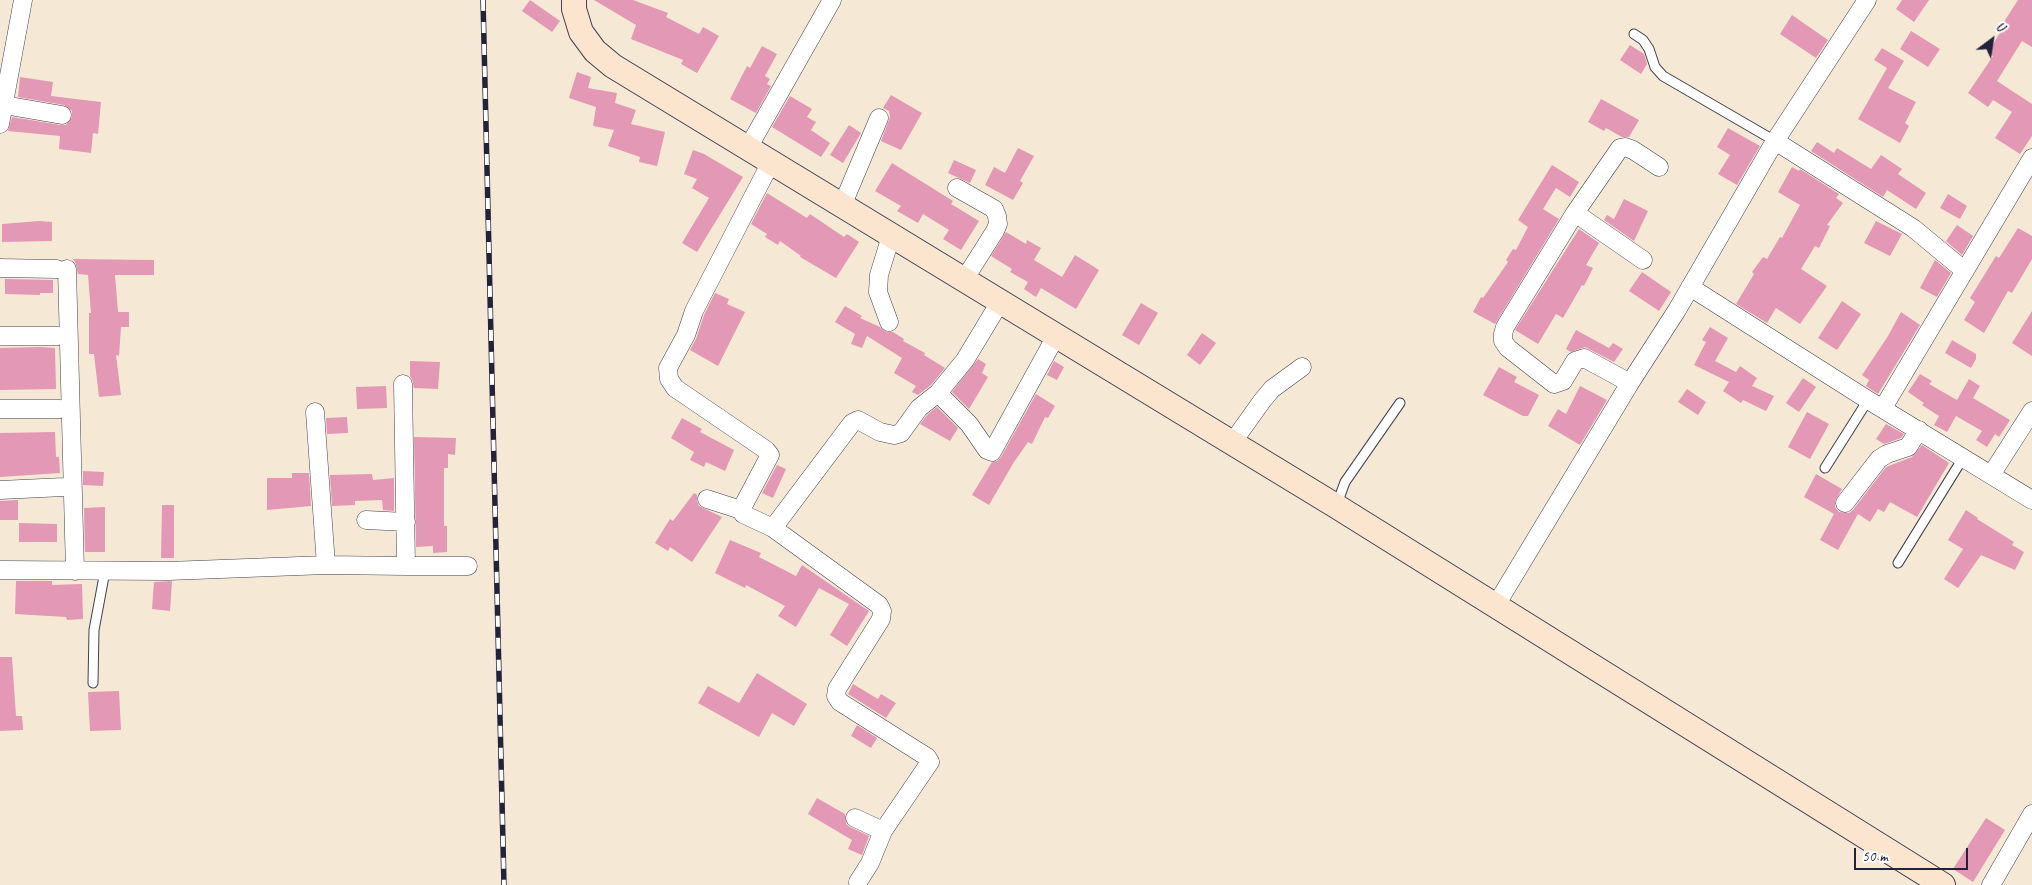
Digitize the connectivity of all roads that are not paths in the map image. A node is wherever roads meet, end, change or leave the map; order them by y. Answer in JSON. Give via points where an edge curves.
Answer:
{"nodes":[{"id":1,"x":23,"y":0,"type":"edge"},
{"id":2,"x":574,"y":0,"type":"edge"},
{"id":3,"x":1866,"y":0,"type":"edge"},
{"id":4,"x":830,"y":1,"type":"edge"},
{"id":5,"x":1634,"y":34,"type":"dead end"},
{"id":6,"x":4,"y":105,"type":"junction"},
{"id":7,"x":62,"y":115,"type":"dead end"},
{"id":8,"x":879,"y":118,"type":"dead end"},
{"id":9,"x":0,"y":124,"type":"edge"},
{"id":10,"x":1775,"y":141,"type":"junction"},
{"id":11,"x":748,"y":148,"type":"junction"},
{"id":12,"x":2032,"y":158,"type":"edge"},
{"id":13,"x":771,"y":162,"type":"junction"},
{"id":14,"x":1659,"y":167,"type":"dead end"},
{"id":15,"x":957,"y":188,"type":"dead end"},
{"id":16,"x":842,"y":206,"type":"junction"},
{"id":17,"x":1575,"y":213,"type":"junction"},
{"id":18,"x":892,"y":236,"type":"junction"},
{"id":19,"x":1643,"y":260,"type":"dead end"},
{"id":20,"x":0,"y":268,"type":"edge"},
{"id":21,"x":1965,"y":271,"type":"junction"},
{"id":22,"x":964,"y":280,"type":"junction"},
{"id":23,"x":1690,"y":287,"type":"junction"},
{"id":24,"x":1000,"y":302,"type":"junction"},
{"id":25,"x":889,"y":322,"type":"dead end"},
{"id":26,"x":0,"y":336,"type":"edge"},
{"id":27,"x":58,"y":336,"type":"dead end"},
{"id":28,"x":1056,"y":336,"type":"junction"},
{"id":29,"x":1302,"y":367,"type":"dead end"},
{"id":30,"x":403,"y":384,"type":"dead end"},
{"id":31,"x":1630,"y":384,"type":"junction"},
{"id":32,"x":938,"y":393,"type":"junction"},
{"id":33,"x":1400,"y":404,"type":"dead end"},
{"id":34,"x":1875,"y":404,"type":"junction"},
{"id":35,"x":60,"y":409,"type":"dead end"},
{"id":36,"x":0,"y":410,"type":"edge"},
{"id":37,"x":2032,"y":411,"type":"edge"},
{"id":38,"x":315,"y":412,"type":"dead end"},
{"id":39,"x":1919,"y":430,"type":"junction"},
{"id":40,"x":1232,"y":443,"type":"junction"},
{"id":41,"x":1963,"y":458,"type":"junction"},
{"id":42,"x":1825,"y":468,"type":"dead end"},
{"id":43,"x":1991,"y":474,"type":"junction"},
{"id":44,"x":64,"y":487,"type":"dead end"},
{"id":45,"x":0,"y":490,"type":"edge"},
{"id":46,"x":707,"y":499,"type":"dead end"},
{"id":47,"x":2032,"y":500,"type":"edge"},
{"id":48,"x":1845,"y":503,"type":"dead end"},
{"id":49,"x":1336,"y":506,"type":"junction"},
{"id":50,"x":741,"y":510,"type":"junction"},
{"id":51,"x":366,"y":520,"type":"dead end"},
{"id":52,"x":406,"y":522,"type":"junction"},
{"id":53,"x":773,"y":528,"type":"junction"},
{"id":54,"x":1898,"y":564,"type":"dead end"},
{"id":55,"x":326,"y":565,"type":"junction"},
{"id":56,"x":406,"y":566,"type":"junction"},
{"id":57,"x":459,"y":566,"type":"dead end"},
{"id":58,"x":0,"y":570,"type":"edge"},
{"id":59,"x":75,"y":570,"type":"junction"},
{"id":60,"x":105,"y":571,"type":"junction"},
{"id":61,"x":1496,"y":605,"type":"junction"},
{"id":62,"x":93,"y":683,"type":"dead end"},
{"id":63,"x":2032,"y":814,"type":"edge"},
{"id":64,"x":855,"y":818,"type":"dead end"},
{"id":65,"x":883,"y":831,"type":"junction"},
{"id":66,"x":858,"y":882,"type":"dead end"},
{"id":67,"x":1943,"y":885,"type":"edge"},
{"id":68,"x":1991,"y":885,"type":"edge"}],
"edges":[{"from":1,"to":6,"type":"street"},
{"from":2,"to":11,"type":"main road","via":[[581,32],[595,51],[613,66]]},
{"from":3,"to":10,"type":"street"},
{"from":4,"to":11,"type":"street"},
{"from":5,"to":10,"type":"lane","via":[[1643,40],[1655,67],[1663,76]]},
{"from":6,"to":7,"type":"street"},
{"from":6,"to":9,"type":"street"},
{"from":8,"to":16,"type":"street"},
{"from":10,"to":21,"type":"street","via":[[1909,226]]},
{"from":10,"to":23,"type":"street"},
{"from":11,"to":13,"type":"main road"},
{"from":12,"to":21,"type":"street"},
{"from":13,"to":16,"type":"main road"},
{"from":13,"to":50,"type":"street","via":[[668,368],[669,379],[676,388],[770,454]]},
{"from":14,"to":17,"type":"street","via":[[1633,150],[1620,148]]},
{"from":15,"to":22,"type":"street","via":[[994,209],[998,224]]},
{"from":16,"to":18,"type":"main road"},
{"from":17,"to":19,"type":"street"},
{"from":17,"to":31,"type":"street","via":[[1505,326],[1503,341],[1554,384],[1563,381],[1575,360],[1584,358]]},
{"from":18,"to":22,"type":"main road"},
{"from":18,"to":25,"type":"street","via":[[879,274],[878,292]]},
{"from":20,"to":59,"type":"street","via":[[62,269]]},
{"from":21,"to":34,"type":"street"},
{"from":22,"to":24,"type":"main road"},
{"from":23,"to":31,"type":"street"},
{"from":23,"to":34,"type":"street"},
{"from":24,"to":28,"type":"main road"},
{"from":24,"to":32,"type":"street","via":[[965,360]]},
{"from":26,"to":27,"type":"street"},
{"from":28,"to":32,"type":"street","via":[[992,452]]},
{"from":28,"to":40,"type":"main road"},
{"from":29,"to":40,"type":"street","via":[[1272,389]]},
{"from":30,"to":52,"type":"street"},
{"from":31,"to":61,"type":"street"},
{"from":32,"to":53,"type":"street","via":[[919,408],[901,433],[880,432],[858,420],[852,423]]},
{"from":33,"to":49,"type":"lane","via":[[1345,482]]},
{"from":34,"to":39,"type":"street"},
{"from":34,"to":42,"type":"lane"},
{"from":35,"to":36,"type":"street"},
{"from":37,"to":43,"type":"street"},
{"from":38,"to":55,"type":"street"},
{"from":39,"to":41,"type":"street"},
{"from":39,"to":48,"type":"street","via":[[1908,448],[1879,459]]},
{"from":40,"to":49,"type":"main road"},
{"from":41,"to":43,"type":"street"},
{"from":41,"to":54,"type":"lane"},
{"from":43,"to":47,"type":"street"},
{"from":44,"to":45,"type":"street"},
{"from":46,"to":50,"type":"street"},
{"from":49,"to":61,"type":"main road"},
{"from":50,"to":53,"type":"street","via":[[747,517]]},
{"from":51,"to":52,"type":"street"},
{"from":52,"to":56,"type":"street"},
{"from":53,"to":65,"type":"street","via":[[879,605],[882,611],[881,619],[837,689],[836,696],[930,762]]},
{"from":55,"to":56,"type":"street"},
{"from":55,"to":60,"type":"street"},
{"from":56,"to":57,"type":"street"},
{"from":58,"to":59,"type":"street"},
{"from":59,"to":60,"type":"street"},
{"from":60,"to":62,"type":"lane","via":[[94,630]]},
{"from":61,"to":67,"type":"main road"},
{"from":63,"to":68,"type":"street"},
{"from":64,"to":65,"type":"street"},
{"from":65,"to":66,"type":"street"}]}
